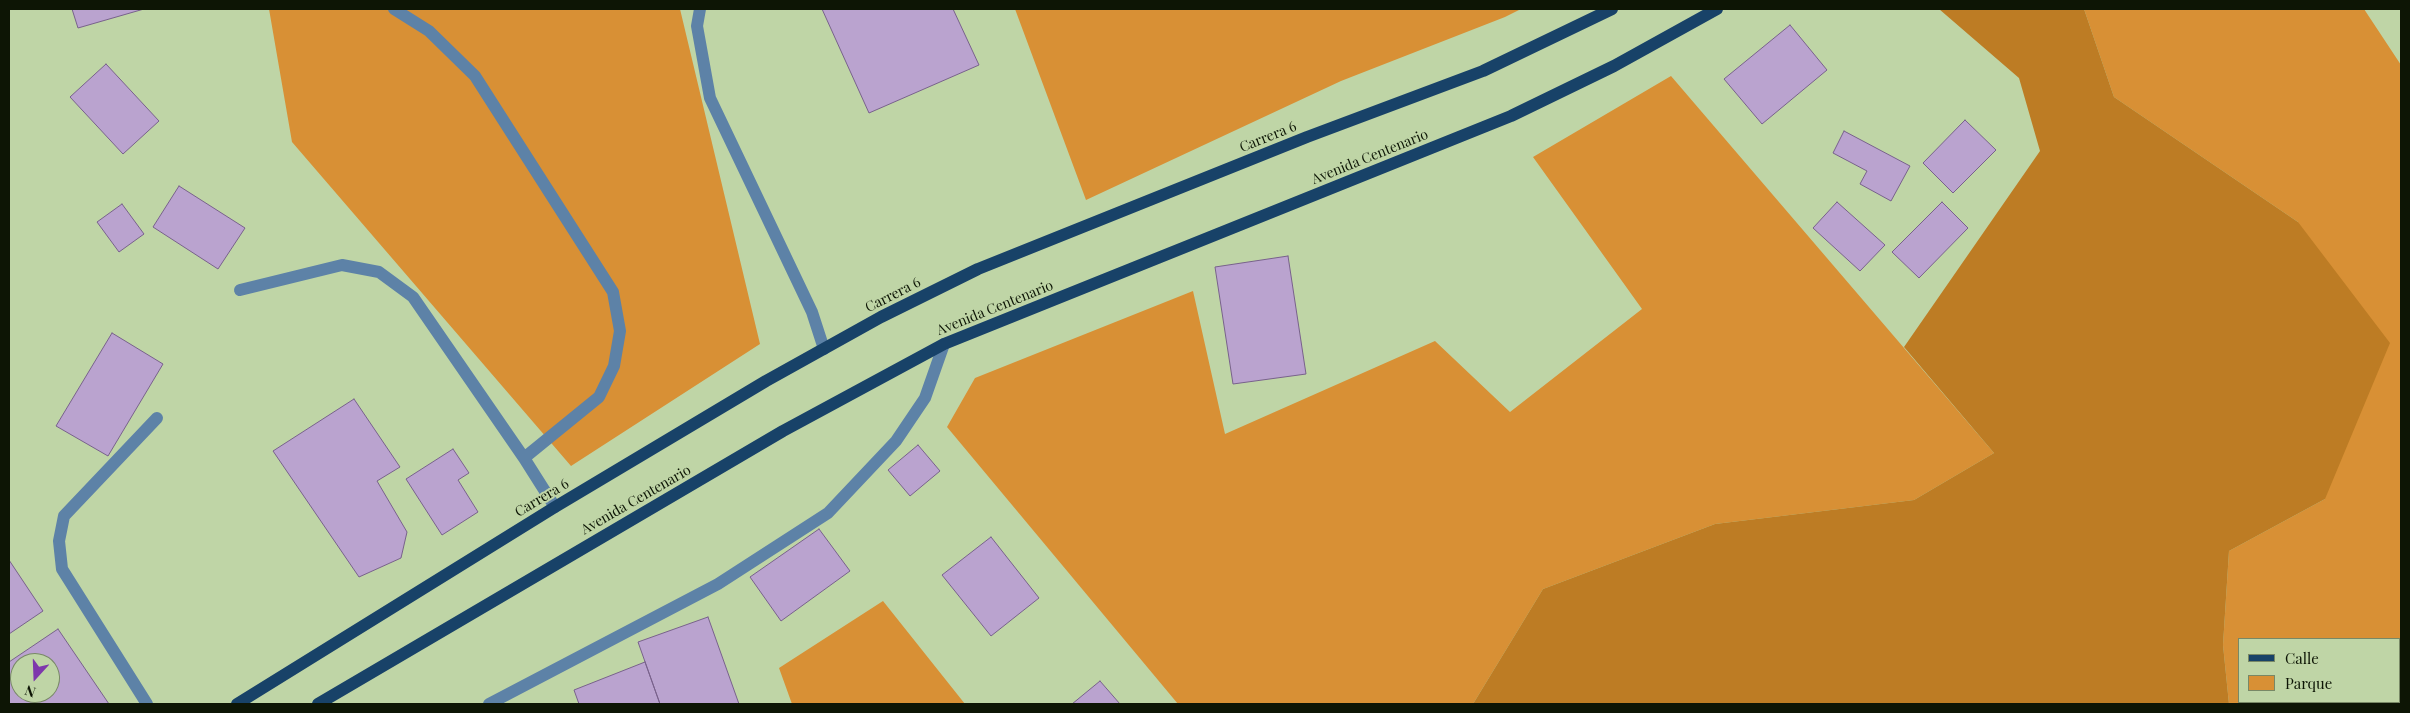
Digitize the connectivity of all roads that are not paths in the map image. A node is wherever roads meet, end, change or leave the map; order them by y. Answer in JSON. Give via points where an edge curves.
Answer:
{"nodes":[{"id":1,"x":394,"y":9,"type":"edge"},
{"id":2,"x":700,"y":9,"type":"edge"},
{"id":3,"x":1612,"y":9,"type":"edge"},
{"id":4,"x":1717,"y":9,"type":"edge"},
{"id":5,"x":240,"y":290,"type":"dead end"},
{"id":6,"x":944,"y":344,"type":"junction"},
{"id":7,"x":824,"y":349,"type":"junction"},
{"id":8,"x":157,"y":418,"type":"dead end"},
{"id":9,"x":524,"y":458,"type":"junction"},
{"id":10,"x":556,"y":507,"type":"junction"},
{"id":11,"x":147,"y":704,"type":"edge"},
{"id":12,"x":237,"y":704,"type":"edge"},
{"id":13,"x":318,"y":704,"type":"edge"},
{"id":14,"x":489,"y":704,"type":"edge"}],
"edges":[{"from":1,"to":9,"type":"street","via":[[429,31],[475,76],[613,292],[620,331],[614,366],[598,397]]},
{"from":2,"to":7,"type":"street","via":[[697,26],[710,98],[812,312]]},
{"from":3,"to":7,"type":"main road","name":"Carrera 6","via":[[1483,71],[1307,137],[978,269]]},
{"from":4,"to":6,"type":"main road","name":"Avenida Centenario","via":[[1614,66],[1511,116]]},
{"from":5,"to":9,"type":"street","via":[[342,264],[379,272],[413,297]]},
{"from":6,"to":13,"type":"main road","name":"Avenida Centenario","via":[[783,430]]},
{"from":6,"to":14,"type":"street","via":[[925,398],[896,442],[828,513],[718,584]]},
{"from":7,"to":10,"type":"main road","name":"Carrera 6"},
{"from":8,"to":11,"type":"street","via":[[64,516],[59,541],[62,569]]},
{"from":9,"to":10,"type":"street"},
{"from":10,"to":12,"type":"main road","name":"Carrera 6"}]}
